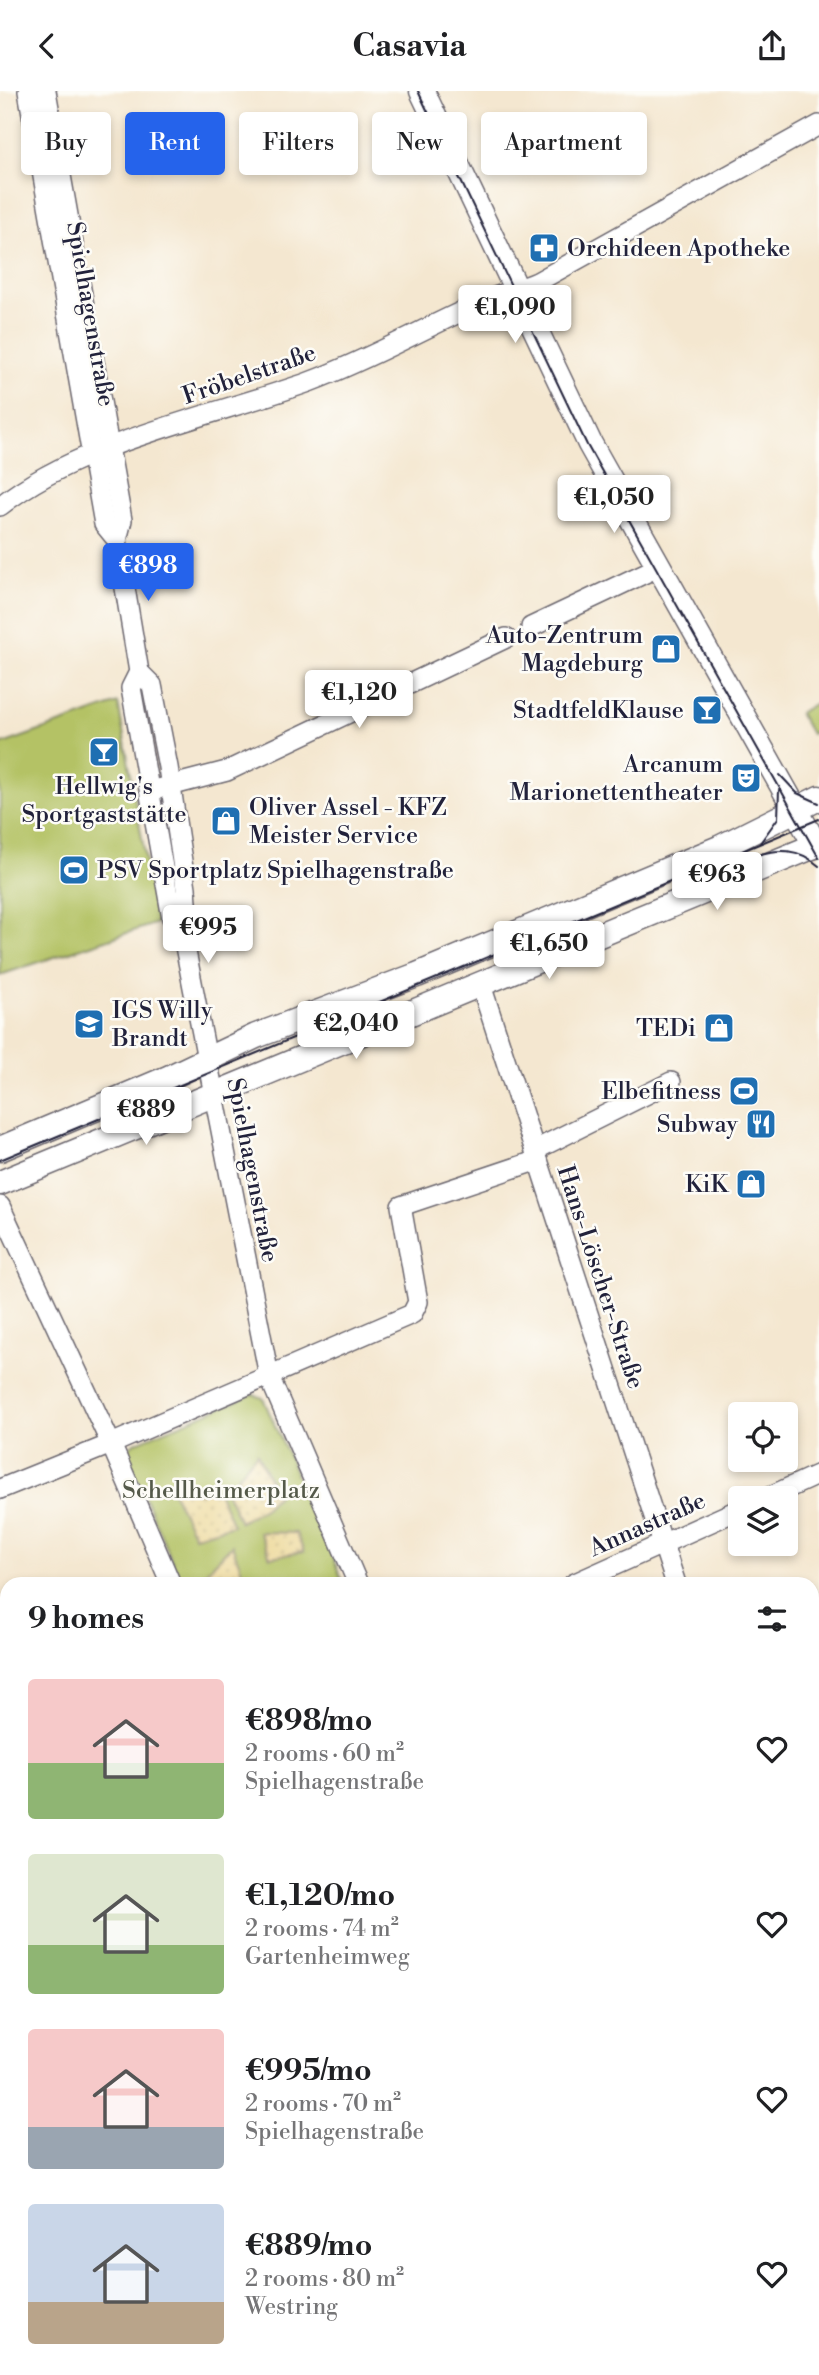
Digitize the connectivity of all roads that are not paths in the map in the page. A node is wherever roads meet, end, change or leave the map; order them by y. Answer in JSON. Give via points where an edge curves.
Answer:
{"nodes":[{"id":1,"x":28,"y":91,"type":"edge"},
{"id":2,"x":46,"y":91,"type":"edge"},
{"id":3,"x":422,"y":91,"type":"edge"},
{"id":4,"x":819,"y":125,"type":"edge"},
{"id":5,"x":516,"y":291,"type":"junction"},
{"id":6,"x":101,"y":452,"type":"junction"},
{"id":7,"x":0,"y":506,"type":"edge"},
{"id":8,"x":658,"y":567,"type":"junction"},
{"id":9,"x":531,"y":627,"type":"dead end"},
{"id":10,"x":506,"y":638,"type":"dead end"},
{"id":11,"x":139,"y":672,"type":"junction"},
{"id":12,"x":169,"y":786,"type":"junction"},
{"id":13,"x":150,"y":791,"type":"junction"},
{"id":14,"x":819,"y":798,"type":"edge"},
{"id":15,"x":796,"y":811,"type":"junction"},
{"id":16,"x":818,"y":847,"type":"edge"},
{"id":17,"x":182,"y":931,"type":"junction"},
{"id":18,"x":481,"y":985,"type":"junction"},
{"id":19,"x":207,"y":1058,"type":"junction"},
{"id":20,"x":671,"y":1082,"type":"dead end"},
{"id":21,"x":214,"y":1095,"type":"junction"},
{"id":22,"x":0,"y":1149,"type":"edge"},
{"id":23,"x":536,"y":1155,"type":"junction"},
{"id":24,"x":0,"y":1183,"type":"edge"},
{"id":25,"x":0,"y":1206,"type":"edge"},
{"id":26,"x":269,"y":1376,"type":"junction"},
{"id":27,"x":111,"y":1444,"type":"junction"},
{"id":28,"x":819,"y":1474,"type":"edge"},
{"id":29,"x":792,"y":1486,"type":"edge"},
{"id":30,"x":0,"y":1489,"type":"edge"},
{"id":31,"x":728,"y":1514,"type":"edge"},
{"id":32,"x":663,"y":1544,"type":"junction"},
{"id":33,"x":168,"y":1577,"type":"edge"},
{"id":34,"x":355,"y":1577,"type":"edge"},
{"id":35,"x":588,"y":1577,"type":"edge"},
{"id":36,"x":674,"y":1577,"type":"edge"}],
"edges":[{"from":1,"to":6,"type":"street","name":"Spielhagenstraße"},
{"from":2,"to":6,"type":"street","name":"Spielhagenstraße"},
{"from":3,"to":5,"type":"main road"},
{"from":4,"to":5,"type":"street","name":"Fröbelstraße"},
{"from":5,"to":6,"type":"street","name":"Fröbelstraße","via":[[310,381]]},
{"from":5,"to":8,"type":"main road","via":[[590,444]]},
{"from":6,"to":7,"type":"street","name":"Fröbelstraße","via":[[38,480]]},
{"from":6,"to":11,"type":"street","name":"Spielhagenstraße","via":[[122,520],[117,540]]},
{"from":8,"to":9,"type":"street"},
{"from":8,"to":15,"type":"main road"},
{"from":10,"to":12,"type":"street","via":[[227,771]]},
{"from":11,"to":12,"type":"street","name":"Spielhagenstraße","via":[[152,685]]},
{"from":11,"to":13,"type":"street","name":"Spielhagenstraße","via":[[131,688]]},
{"from":12,"to":13,"type":"street"},
{"from":12,"to":17,"type":"street","name":"Spielhagenstraße","via":[[186,888],[188,916]]},
{"from":13,"to":17,"type":"street","name":"Spielhagenstraße","via":[[172,918]]},
{"from":14,"to":15,"type":"main road"},
{"from":15,"to":16,"type":"main road"},
{"from":15,"to":19,"type":"main road","via":[[608,896]]},
{"from":16,"to":18,"type":"main road"},
{"from":17,"to":19,"type":"street","name":"Spielhagenstraße"},
{"from":18,"to":21,"type":"main road"},
{"from":18,"to":23,"type":"street","name":"Hans-Löscher-Straße"},
{"from":19,"to":21,"type":"street","name":"Spielhagenstraße"},
{"from":19,"to":22,"type":"main road"},
{"from":20,"to":23,"type":"street"},
{"from":21,"to":24,"type":"main road"},
{"from":21,"to":26,"type":"street","name":"Spielhagenstraße"},
{"from":23,"to":26,"type":"street","via":[[402,1205],[417,1300],[414,1312]]},
{"from":23,"to":32,"type":"street","name":"Hans-Löscher-Straße"},
{"from":25,"to":27,"type":"street"},
{"from":26,"to":27,"type":"street"},
{"from":26,"to":34,"type":"street"},
{"from":27,"to":30,"type":"street"},
{"from":27,"to":33,"type":"street"},
{"from":28,"to":29,"type":"street"},
{"from":31,"to":32,"type":"street","name":"Annastraße"},
{"from":32,"to":35,"type":"street","name":"Annastraße"},
{"from":32,"to":36,"type":"street","name":"Hans-Löscher-Straße"}]}
